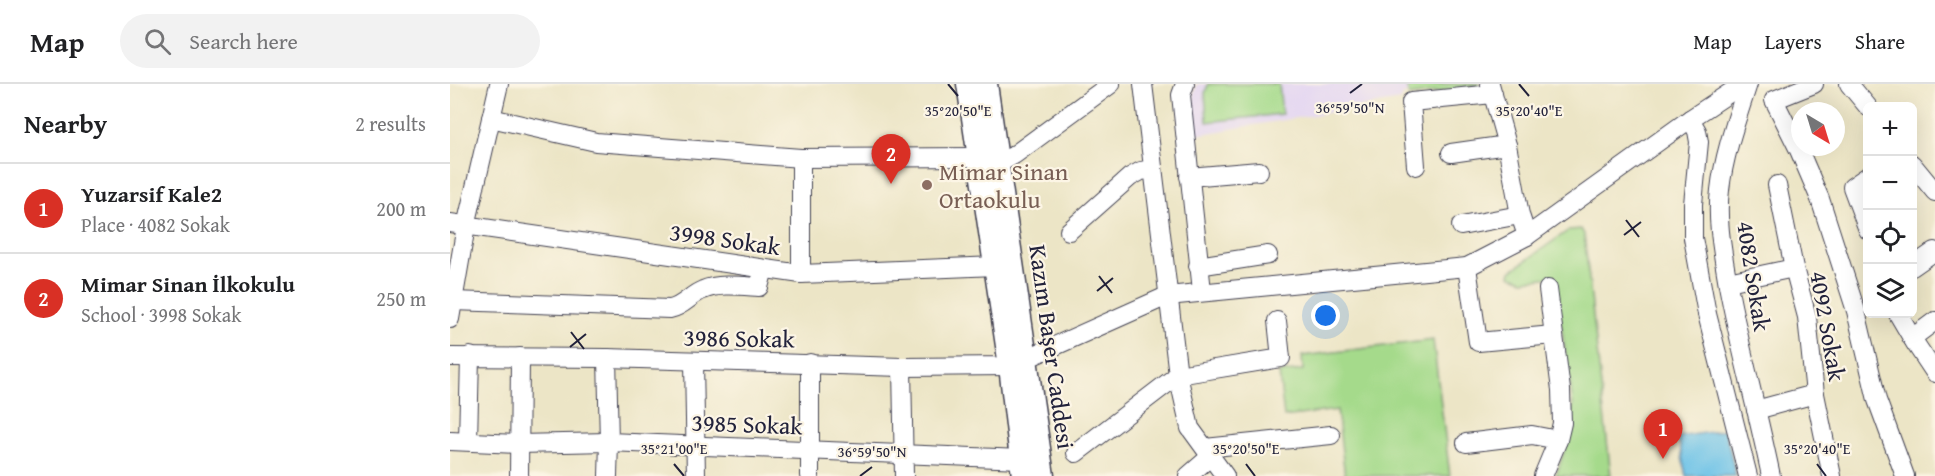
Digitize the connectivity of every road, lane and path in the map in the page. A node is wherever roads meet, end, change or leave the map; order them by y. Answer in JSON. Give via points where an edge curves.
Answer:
{"nodes":[{"id":1,"x":499,"y":84,"type":"edge"},
{"id":2,"x":968,"y":84,"type":"edge"},
{"id":3,"x":986,"y":84,"type":"edge"},
{"id":4,"x":1111,"y":84,"type":"edge"},
{"id":5,"x":1143,"y":84,"type":"edge"},
{"id":6,"x":1185,"y":84,"type":"edge"},
{"id":7,"x":1743,"y":84,"type":"edge"},
{"id":8,"x":1748,"y":84,"type":"edge"},
{"id":9,"x":1814,"y":84,"type":"edge"},
{"id":10,"x":1849,"y":84,"type":"edge"},
{"id":11,"x":1492,"y":89,"type":"edge"},
{"id":12,"x":1864,"y":102,"type":"edge"},
{"id":13,"x":491,"y":118,"type":"junction"},
{"id":14,"x":1690,"y":119,"type":"junction"},
{"id":15,"x":1507,"y":145,"type":"junction"},
{"id":16,"x":1451,"y":153,"type":"dead end"},
{"id":17,"x":801,"y":158,"type":"junction"},
{"id":18,"x":989,"y":160,"type":"junction"},
{"id":19,"x":1416,"y":166,"type":"dead end"},
{"id":20,"x":1153,"y":169,"type":"junction"},
{"id":21,"x":1917,"y":170,"type":"edge"},
{"id":22,"x":1259,"y":171,"type":"dead end"},
{"id":23,"x":1189,"y":177,"type":"junction"},
{"id":24,"x":1863,"y":179,"type":"edge"},
{"id":25,"x":1777,"y":185,"type":"dead end"},
{"id":26,"x":1935,"y":192,"type":"edge"},
{"id":27,"x":1520,"y":216,"type":"junction"},
{"id":28,"x":1863,"y":217,"type":"edge"},
{"id":29,"x":458,"y":224,"type":"edge"},
{"id":30,"x":1461,"y":226,"type":"dead end"},
{"id":31,"x":1070,"y":231,"type":"dead end"},
{"id":32,"x":1527,"y":236,"type":"junction"},
{"id":33,"x":1935,"y":251,"type":"edge"},
{"id":34,"x":1268,"y":255,"type":"dead end"},
{"id":35,"x":1916,"y":264,"type":"edge"},
{"id":36,"x":996,"y":266,"type":"junction"},
{"id":37,"x":1198,"y":266,"type":"junction"},
{"id":38,"x":1467,"y":267,"type":"junction"},
{"id":39,"x":1794,"y":268,"type":"junction"},
{"id":40,"x":764,"y":269,"type":"junction"},
{"id":41,"x":801,"y":274,"type":"junction"},
{"id":42,"x":1728,"y":282,"type":"junction"},
{"id":43,"x":1548,"y":289,"type":"dead end"},
{"id":44,"x":1202,"y":291,"type":"junction"},
{"id":45,"x":1167,"y":296,"type":"junction"},
{"id":46,"x":452,"y":310,"type":"edge"},
{"id":47,"x":1900,"y":318,"type":"edge"},
{"id":48,"x":1277,"y":321,"type":"dead end"},
{"id":49,"x":1935,"y":321,"type":"edge"},
{"id":50,"x":1552,"y":335,"type":"junction"},
{"id":51,"x":1912,"y":338,"type":"junction"},
{"id":52,"x":470,"y":356,"type":"junction"},
{"id":53,"x":450,"y":357,"type":"edge"},
{"id":54,"x":520,"y":357,"type":"junction"},
{"id":55,"x":607,"y":358,"type":"junction"},
{"id":56,"x":693,"y":361,"type":"junction"},
{"id":57,"x":810,"y":363,"type":"junction"},
{"id":58,"x":1018,"y":363,"type":"junction"},
{"id":59,"x":902,"y":367,"type":"junction"},
{"id":60,"x":1935,"y":373,"type":"edge"},
{"id":61,"x":1178,"y":375,"type":"junction"},
{"id":62,"x":1815,"y":394,"type":"junction"},
{"id":63,"x":1756,"y":410,"type":"junction"},
{"id":64,"x":1331,"y":435,"type":"dead end"},
{"id":65,"x":1558,"y":440,"type":"junction"},
{"id":66,"x":459,"y":441,"type":"edge"},
{"id":67,"x":609,"y":442,"type":"junction"},
{"id":68,"x":1466,"y":443,"type":"dead end"},
{"id":69,"x":518,"y":444,"type":"junction"},
{"id":70,"x":695,"y":446,"type":"junction"},
{"id":71,"x":810,"y":450,"type":"junction"},
{"id":72,"x":1208,"y":452,"type":"junction"},
{"id":73,"x":904,"y":453,"type":"junction"},
{"id":74,"x":1077,"y":453,"type":"dead end"},
{"id":75,"x":1028,"y":461,"type":"edge"},
{"id":76,"x":1193,"y":474,"type":"edge"},
{"id":77,"x":519,"y":476,"type":"edge"},
{"id":78,"x":608,"y":476,"type":"edge"},
{"id":79,"x":696,"y":476,"type":"edge"},
{"id":80,"x":810,"y":476,"type":"edge"},
{"id":81,"x":904,"y":476,"type":"edge"},
{"id":82,"x":1043,"y":476,"type":"edge"},
{"id":83,"x":1225,"y":476,"type":"edge"},
{"id":84,"x":1543,"y":476,"type":"edge"},
{"id":85,"x":1748,"y":476,"type":"edge"},
{"id":86,"x":1771,"y":476,"type":"edge"},
{"id":87,"x":1833,"y":476,"type":"edge"},
{"id":88,"x":1905,"y":476,"type":"edge"}],
"edges":[{"from":1,"to":13,"type":"street"},
{"from":2,"to":18,"type":"main road","name":"Kazım Başer Caddesi"},
{"from":3,"to":18,"type":"main road","name":"Kazım Başer Caddesi"},
{"from":4,"to":18,"type":"street","via":[[1014,155]]},
{"from":5,"to":20,"type":"street"},
{"from":6,"to":23,"type":"street","via":[[1181,95]]},
{"from":7,"to":14,"type":"street"},
{"from":8,"to":42,"type":"street","name":"4082 Sokak","via":[[1719,191],[1720,241]]},
{"from":9,"to":88,"type":"street","via":[[1774,100],[1820,199],[1856,311],[1877,400]]},
{"from":10,"to":12,"type":"street"},
{"from":11,"to":15,"type":"street"},
{"from":11,"to":19,"type":"street","via":[[1411,102]]},
{"from":13,"to":17,"type":"street","via":[[596,142]]},
{"from":13,"to":29,"type":"street"},
{"from":14,"to":32,"type":"street"},
{"from":14,"to":85,"type":"street","via":[[1699,142],[1693,238],[1707,314]]},
{"from":15,"to":16,"type":"street"},
{"from":15,"to":27,"type":"street"},
{"from":17,"to":18,"type":"street"},
{"from":17,"to":41,"type":"street"},
{"from":18,"to":36,"type":"main road","name":"Kazım Başer Caddesi"},
{"from":18,"to":58,"type":"main road","name":"Kazım Başer Caddesi"},
{"from":20,"to":31,"type":"street","via":[[1130,177]]},
{"from":20,"to":45,"type":"street"},
{"from":21,"to":26,"type":"street"},
{"from":22,"to":23,"type":"street"},
{"from":23,"to":37,"type":"street"},
{"from":24,"to":28,"type":"street","via":[[1852,187]]},
{"from":25,"to":39,"type":"street","name":"4092 Sokak"},
{"from":27,"to":30,"type":"street"},
{"from":27,"to":32,"type":"street"},
{"from":29,"to":40,"type":"street","name":"3998 Sokak"},
{"from":29,"to":46,"type":"street"},
{"from":32,"to":38,"type":"street"},
{"from":33,"to":35,"type":"street"},
{"from":34,"to":37,"type":"street"},
{"from":36,"to":41,"type":"street","name":"3998 Sokak"},
{"from":36,"to":58,"type":"main road","name":"Kazım Başer Caddesi"},
{"from":37,"to":44,"type":"street"},
{"from":38,"to":44,"type":"street"},
{"from":38,"to":50,"type":"street","via":[[1478,342]]},
{"from":39,"to":42,"type":"street"},
{"from":39,"to":62,"type":"street","name":"4092 Sokak","via":[[1807,316]]},
{"from":40,"to":41,"type":"street","name":"3998 Sokak"},
{"from":40,"to":46,"type":"street","via":[[759,287],[707,288],[670,309]]},
{"from":42,"to":63,"type":"street","name":"4082 Sokak"},
{"from":43,"to":50,"type":"street"},
{"from":44,"to":45,"type":"street"},
{"from":45,"to":58,"type":"street"},
{"from":45,"to":61,"type":"street"},
{"from":47,"to":51,"type":"street"},
{"from":48,"to":61,"type":"street","via":[[1281,358]]},
{"from":49,"to":51,"type":"street"},
{"from":50,"to":65,"type":"street","via":[[1561,390]]},
{"from":51,"to":60,"type":"street"},
{"from":52,"to":53,"type":"street","name":"3986 Sokak"},
{"from":52,"to":54,"type":"street","name":"3986 Sokak"},
{"from":52,"to":66,"type":"street"},
{"from":54,"to":55,"type":"street","name":"3986 Sokak"},
{"from":54,"to":69,"type":"street"},
{"from":55,"to":56,"type":"street","name":"3986 Sokak"},
{"from":55,"to":67,"type":"street"},
{"from":56,"to":57,"type":"street","name":"3986 Sokak"},
{"from":56,"to":70,"type":"street"},
{"from":57,"to":59,"type":"street","name":"3986 Sokak"},
{"from":57,"to":71,"type":"street"},
{"from":58,"to":59,"type":"street","name":"3986 Sokak"},
{"from":58,"to":75,"type":"main road","name":"Kazım Başer Caddesi"},
{"from":59,"to":73,"type":"street"},
{"from":61,"to":72,"type":"street","via":[[1190,428]]},
{"from":61,"to":74,"type":"street"},
{"from":62,"to":63,"type":"street"},
{"from":62,"to":87,"type":"street","name":"4092 Sokak"},
{"from":63,"to":86,"type":"street","name":"4082 Sokak"},
{"from":64,"to":72,"type":"street"},
{"from":65,"to":68,"type":"street","via":[[1532,435]]},
{"from":65,"to":84,"type":"street"},
{"from":66,"to":69,"type":"street","name":"3985 Sokak"},
{"from":67,"to":69,"type":"street","name":"3985 Sokak"},
{"from":67,"to":70,"type":"street","name":"3985 Sokak"},
{"from":67,"to":78,"type":"street"},
{"from":69,"to":77,"type":"street"},
{"from":70,"to":71,"type":"street","name":"3985 Sokak"},
{"from":70,"to":79,"type":"street"},
{"from":71,"to":73,"type":"street","name":"3985 Sokak"},
{"from":71,"to":80,"type":"street"},
{"from":72,"to":76,"type":"street"},
{"from":72,"to":83,"type":"street"},
{"from":73,"to":75,"type":"street","name":"3985 Sokak"},
{"from":73,"to":81,"type":"street"},
{"from":75,"to":82,"type":"main road","name":"Kazım Başer Caddesi"}]}
